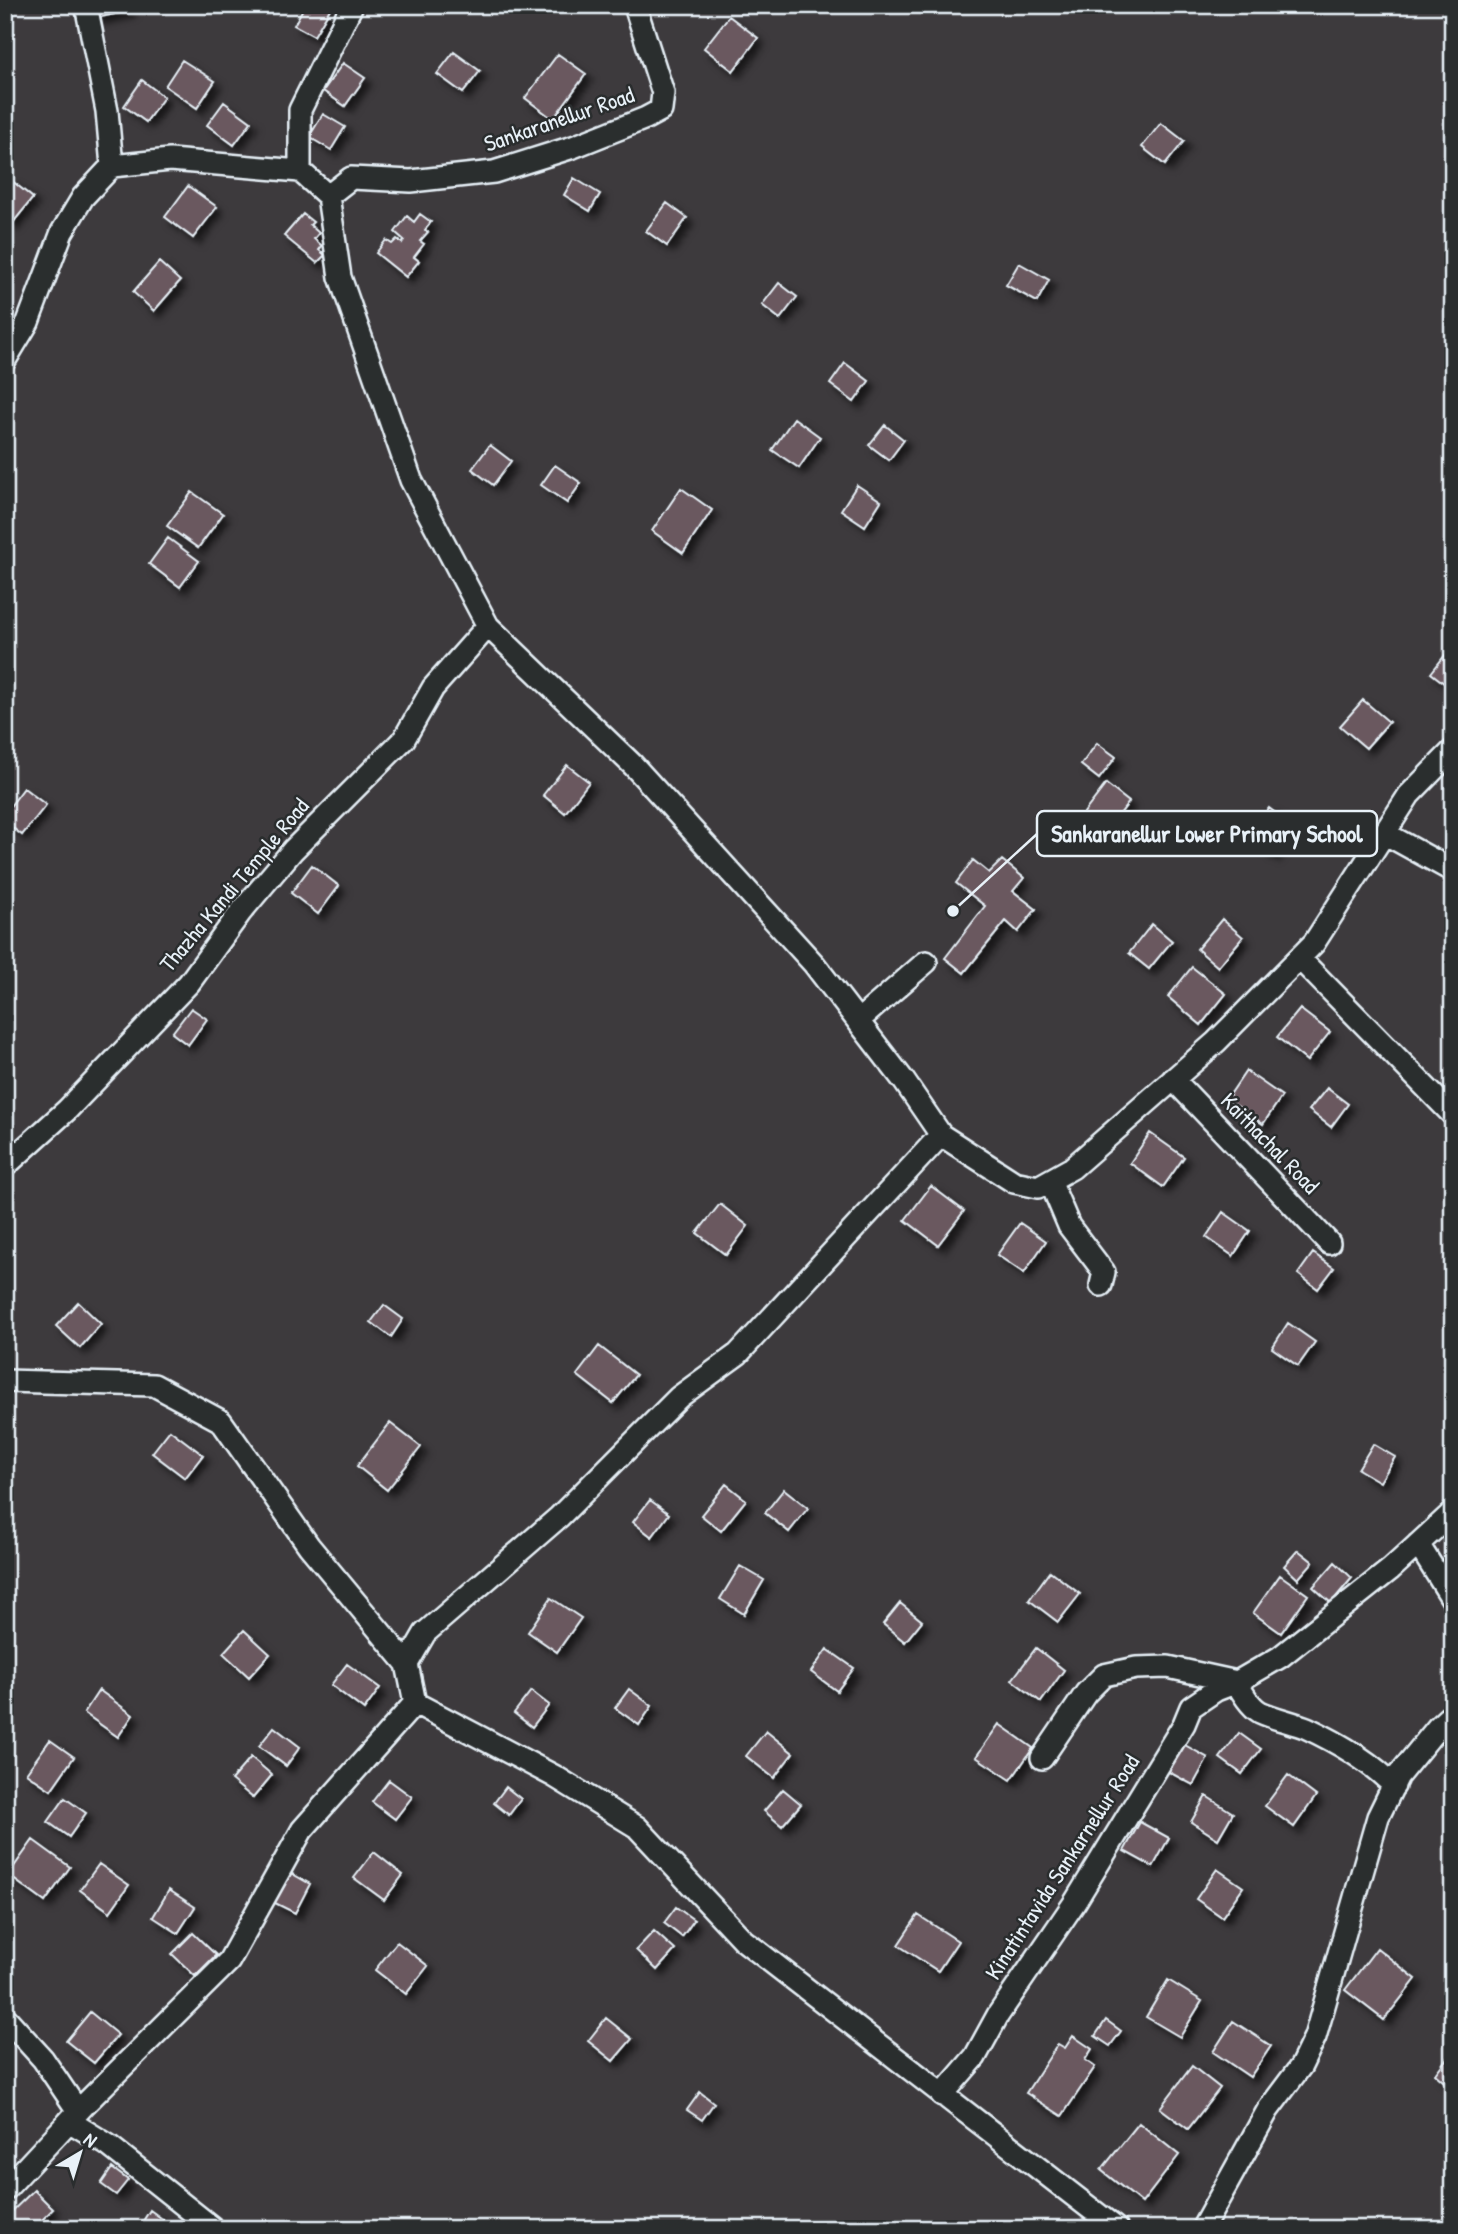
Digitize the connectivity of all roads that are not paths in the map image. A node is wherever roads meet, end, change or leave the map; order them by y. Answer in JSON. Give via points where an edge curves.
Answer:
{"nodes":[{"id":1,"x":86,"y":5,"type":"edge"},
{"id":2,"x":352,"y":5,"type":"edge"},
{"id":3,"x":640,"y":5,"type":"edge"},
{"id":4,"x":113,"y":166,"type":"junction"},
{"id":5,"x":300,"y":171,"type":"junction"},
{"id":6,"x":328,"y":196,"type":"junction"},
{"id":7,"x":5,"y":360,"type":"edge"},
{"id":8,"x":488,"y":626,"type":"junction"},
{"id":9,"x":1453,"y":750,"type":"edge"},
{"id":10,"x":1386,"y":834,"type":"junction"},
{"id":11,"x":1453,"y":871,"type":"edge"},
{"id":12,"x":1299,"y":958,"type":"junction"},
{"id":13,"x":926,"y":962,"type":"dead end"},
{"id":14,"x":858,"y":1021,"type":"junction"},
{"id":15,"x":1173,"y":1079,"type":"junction"},
{"id":16,"x":1453,"y":1115,"type":"edge"},
{"id":17,"x":941,"y":1135,"type":"junction"},
{"id":18,"x":5,"y":1166,"type":"edge"},
{"id":19,"x":1050,"y":1181,"type":"junction"},
{"id":20,"x":1329,"y":1243,"type":"dead end"},
{"id":21,"x":1101,"y":1285,"type":"dead end"},
{"id":22,"x":5,"y":1381,"type":"edge"},
{"id":23,"x":1453,"y":1512,"type":"edge"},
{"id":24,"x":1418,"y":1544,"type":"junction"},
{"id":25,"x":1453,"y":1600,"type":"edge"},
{"id":26,"x":407,"y":1664,"type":"junction"},
{"id":27,"x":1237,"y":1682,"type":"junction"},
{"id":28,"x":415,"y":1703,"type":"junction"},
{"id":29,"x":1453,"y":1713,"type":"edge"},
{"id":30,"x":1042,"y":1758,"type":"dead end"},
{"id":31,"x":1394,"y":1786,"type":"junction"},
{"id":32,"x":5,"y":2017,"type":"edge"},
{"id":33,"x":942,"y":2095,"type":"junction"},
{"id":34,"x":74,"y":2116,"type":"junction"},
{"id":35,"x":5,"y":2190,"type":"edge"},
{"id":36,"x":214,"y":2229,"type":"edge"},
{"id":37,"x":1117,"y":2229,"type":"edge"},
{"id":38,"x":1202,"y":2229,"type":"edge"}],
"edges":[{"from":1,"to":4,"type":"street"},
{"from":2,"to":5,"type":"street","via":[[300,110]]},
{"from":3,"to":6,"type":"street","name":"Sankaranellur Road","via":[[636,9],[663,93],[661,110],[573,147],[494,172],[411,181],[351,178]]},
{"from":4,"to":5,"type":"street","via":[[170,160]]},
{"from":4,"to":7,"type":"street","via":[[83,197],[62,232],[28,322]]},
{"from":5,"to":6,"type":"street"},
{"from":6,"to":8,"type":"street","via":[[340,277],[411,480]]},
{"from":8,"to":14,"type":"street","via":[[633,765],[814,964]]},
{"from":8,"to":18,"type":"street","name":"Thazha Kandi Temple Road","via":[[433,688],[404,739],[293,850],[189,983],[67,1110]]},
{"from":9,"to":10,"type":"street","via":[[1409,795]]},
{"from":10,"to":11,"type":"street"},
{"from":10,"to":12,"type":"street","via":[[1314,943]]},
{"from":12,"to":15,"type":"street"},
{"from":12,"to":16,"type":"street"},
{"from":13,"to":14,"type":"street"},
{"from":14,"to":17,"type":"street"},
{"from":15,"to":19,"type":"street","via":[[1072,1168]]},
{"from":15,"to":20,"type":"street","name":"Kaithachal Road"},
{"from":17,"to":19,"type":"street","via":[[1014,1182],[1038,1187]]},
{"from":17,"to":26,"type":"street","via":[[738,1354],[679,1396],[559,1517],[425,1633]]},
{"from":19,"to":21,"type":"street","via":[[1069,1226],[1104,1272]]},
{"from":22,"to":26,"type":"street","via":[[154,1385],[221,1421],[309,1546]]},
{"from":23,"to":24,"type":"street","name":"Kinatintavida Sankarnellur Road"},
{"from":24,"to":25,"type":"street"},
{"from":24,"to":27,"type":"street","name":"Kinatintavida Sankarnellur Road","via":[[1280,1657]]},
{"from":26,"to":28,"type":"street"},
{"from":27,"to":30,"type":"street","via":[[1168,1667],[1104,1675],[1086,1693]]},
{"from":27,"to":31,"type":"street","via":[[1258,1711],[1307,1728],[1347,1750],[1375,1766]]},
{"from":27,"to":33,"type":"street","name":"Kinatintavida Sankarnellur Road","via":[[1191,1706],[1075,1902],[975,2057]]},
{"from":28,"to":33,"type":"street","via":[[554,1776],[637,1827],[743,1940]]},
{"from":28,"to":34,"type":"street","via":[[302,1830],[229,1961]]},
{"from":29,"to":31,"type":"street"},
{"from":31,"to":38,"type":"street","via":[[1378,1817],[1315,2037],[1301,2066],[1261,2121]]},
{"from":32,"to":34,"type":"street","via":[[43,2059]]},
{"from":33,"to":37,"type":"street"},
{"from":34,"to":35,"type":"street"},
{"from":34,"to":36,"type":"street"}]}
